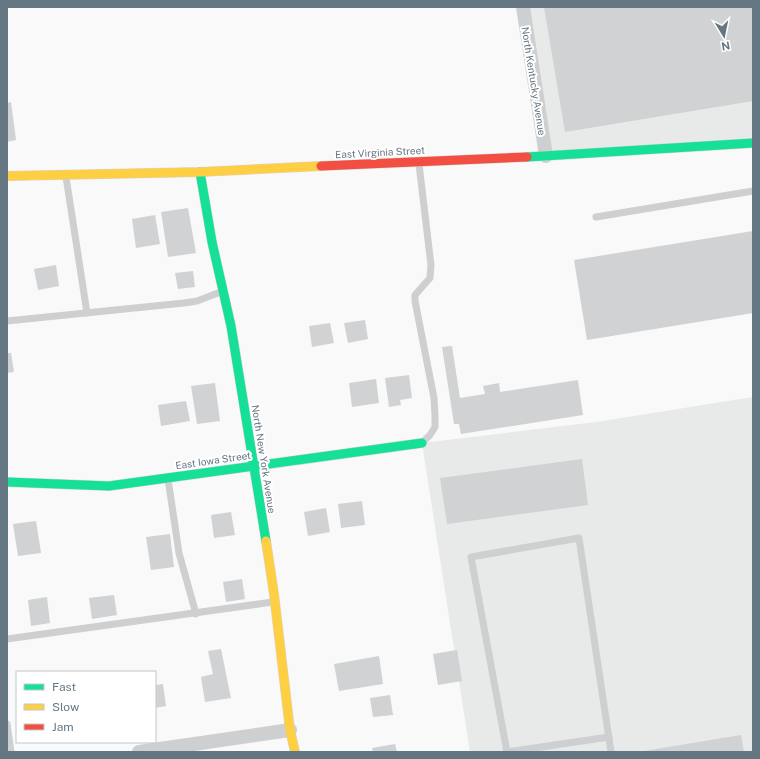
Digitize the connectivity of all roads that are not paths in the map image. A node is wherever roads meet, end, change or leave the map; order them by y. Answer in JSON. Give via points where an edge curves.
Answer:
{"nodes":[{"id":1,"x":523,"y":7,"type":"edge"},
{"id":2,"x":753,"y":143,"type":"edge"},
{"id":3,"x":546,"y":156,"type":"junction"},
{"id":4,"x":419,"y":161,"type":"junction"},
{"id":5,"x":200,"y":172,"type":"junction"},
{"id":6,"x":66,"y":174,"type":"junction"},
{"id":7,"x":7,"y":176,"type":"edge"},
{"id":8,"x":753,"y":191,"type":"edge"},
{"id":9,"x":596,"y":218,"type":"dead end"},
{"id":10,"x":223,"y":291,"type":"junction"},
{"id":11,"x":87,"y":313,"type":"junction"},
{"id":12,"x":7,"y":321,"type":"edge"},
{"id":13,"x":422,"y":443,"type":"joint"},
{"id":14,"x":254,"y":465,"type":"junction"},
{"id":15,"x":168,"y":477,"type":"junction"},
{"id":16,"x":7,"y":482,"type":"edge"},
{"id":17,"x":275,"y":602,"type":"junction"},
{"id":18,"x":196,"y":614,"type":"junction"},
{"id":19,"x":7,"y":639,"type":"edge"},
{"id":20,"x":7,"y":724,"type":"edge"},
{"id":21,"x":290,"y":730,"type":"junction"},
{"id":22,"x":608,"y":737,"type":"junction"},
{"id":23,"x":12,"y":752,"type":"edge"},
{"id":24,"x":139,"y":752,"type":"edge"},
{"id":25,"x":295,"y":752,"type":"edge"},
{"id":26,"x":507,"y":752,"type":"edge"},
{"id":27,"x":611,"y":752,"type":"edge"}],
"edges":[{"from":1,"to":3,"type":"street","name":"North Kentucky Avenue"},
{"from":2,"to":3,"type":"street","name":"East Virginia Street"},
{"from":3,"to":4,"type":"street","name":"East Virginia Street"},
{"from":4,"to":5,"type":"street","name":"East Virginia Street"},
{"from":4,"to":13,"type":"lane","via":[[431,265],[430,278],[415,295],[415,301],[434,398],[435,416],[435,427]]},
{"from":5,"to":6,"type":"street","name":"East Virginia Street"},
{"from":5,"to":10,"type":"street","name":"North New York Avenue"},
{"from":6,"to":7,"type":"street","name":"East Virginia Street"},
{"from":6,"to":11,"type":"lane"},
{"from":8,"to":9,"type":"lane"},
{"from":10,"to":11,"type":"lane","via":[[197,301]]},
{"from":10,"to":14,"type":"street","name":"North New York Avenue"},
{"from":11,"to":12,"type":"lane"},
{"from":13,"to":14,"type":"street","name":"East Iowa Street"},
{"from":14,"to":15,"type":"street","name":"East Iowa Street"},
{"from":14,"to":17,"type":"street","name":"North New York Avenue"},
{"from":15,"to":16,"type":"street","name":"East Iowa Street","via":[[102,486]]},
{"from":15,"to":18,"type":"lane","via":[[179,553]]},
{"from":17,"to":18,"type":"lane"},
{"from":17,"to":21,"type":"street","name":"North New York Avenue"},
{"from":18,"to":19,"type":"lane"},
{"from":20,"to":23,"type":"lane"},
{"from":21,"to":24,"type":"street"},
{"from":21,"to":25,"type":"street","name":"North New York Avenue"},
{"from":22,"to":26,"type":"lane"},
{"from":22,"to":26,"type":"lane","via":[[579,538],[471,557]]},
{"from":22,"to":27,"type":"lane"}]}
